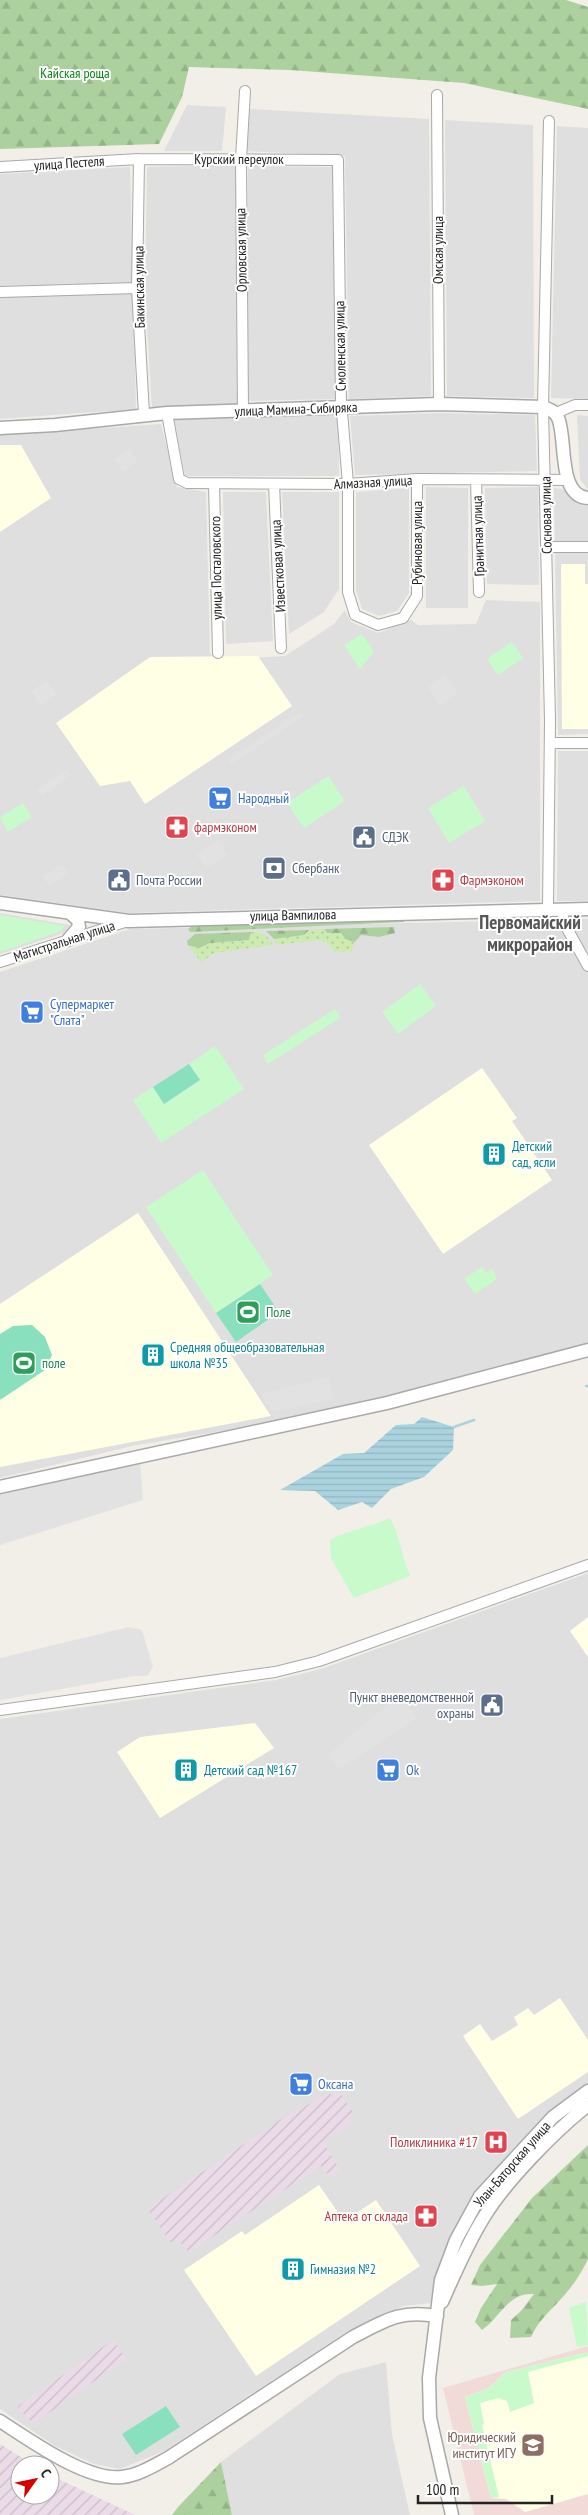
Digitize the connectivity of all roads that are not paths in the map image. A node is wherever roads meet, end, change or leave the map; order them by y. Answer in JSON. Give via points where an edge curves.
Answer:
{"nodes":[{"id":1,"x":245,"y":91,"type":"dead end"},
{"id":2,"x":437,"y":95,"type":"dead end"},
{"id":3,"x":549,"y":121,"type":"dead end"},
{"id":4,"x":139,"y":159,"type":"junction"},
{"id":5,"x":241,"y":159,"type":"junction"},
{"id":6,"x":338,"y":160,"type":"joint"},
{"id":7,"x":0,"y":167,"type":"edge"},
{"id":8,"x":137,"y":288,"type":"junction"},
{"id":9,"x":0,"y":292,"type":"edge"},
{"id":10,"x":439,"y":404,"type":"junction"},
{"id":11,"x":588,"y":405,"type":"edge"},
{"id":12,"x":543,"y":406,"type":"junction"},
{"id":13,"x":341,"y":408,"type":"junction"},
{"id":14,"x":243,"y":410,"type":"junction"},
{"id":15,"x":167,"y":413,"type":"junction"},
{"id":16,"x":556,"y":413,"type":"junction"},
{"id":17,"x":144,"y":414,"type":"junction"},
{"id":18,"x":0,"y":428,"type":"edge"},
{"id":19,"x":417,"y":479,"type":"junction"},
{"id":20,"x":546,"y":479,"type":"junction"},
{"id":21,"x":476,"y":480,"type":"junction"},
{"id":22,"x":567,"y":480,"type":"junction"},
{"id":23,"x":214,"y":484,"type":"junction"},
{"id":24,"x":274,"y":484,"type":"junction"},
{"id":25,"x":348,"y":484,"type":"junction"},
{"id":26,"x":588,"y":498,"type":"edge"},
{"id":27,"x":547,"y":547,"type":"junction"},
{"id":28,"x":588,"y":547,"type":"edge"},
{"id":29,"x":348,"y":592,"type":"joint"},
{"id":30,"x":479,"y":592,"type":"dead end"},
{"id":31,"x":281,"y":648,"type":"dead end"},
{"id":32,"x":218,"y":652,"type":"dead end"},
{"id":33,"x":550,"y":743,"type":"junction"},
{"id":34,"x":588,"y":743,"type":"edge"},
{"id":35,"x":0,"y":904,"type":"edge"},
{"id":36,"x":548,"y":909,"type":"junction"},
{"id":37,"x":588,"y":909,"type":"edge"},
{"id":38,"x":562,"y":910,"type":"junction"},
{"id":39,"x":70,"y":913,"type":"junction"},
{"id":40,"x":129,"y":921,"type":"junction"},
{"id":41,"x":68,"y":940,"type":"junction"},
{"id":42,"x":0,"y":962,"type":"edge"},
{"id":43,"x":588,"y":966,"type":"edge"},
{"id":44,"x":588,"y":1350,"type":"edge"},
{"id":45,"x":0,"y":1487,"type":"edge"},
{"id":46,"x":588,"y":1565,"type":"edge"},
{"id":47,"x":0,"y":1710,"type":"edge"},
{"id":48,"x":588,"y":2091,"type":"edge"},
{"id":49,"x":588,"y":2105,"type":"edge"},
{"id":50,"x":437,"y":2316,"type":"junction"},
{"id":51,"x":0,"y":2421,"type":"edge"},
{"id":52,"x":452,"y":2515,"type":"edge"}],
"edges":[{"from":1,"to":5,"type":"street","name":"Орловская улица"},
{"from":2,"to":10,"type":"street","name":"Омская улица"},
{"from":3,"to":12,"type":"street","name":"Сосновая улица"},
{"from":4,"to":5,"type":"street","name":"Курский переулок"},
{"from":4,"to":7,"type":"street","name":"улица Пестеля"},
{"from":4,"to":8,"type":"street","name":"Бакинская улица"},
{"from":5,"to":6,"type":"street","name":"Курский переулок"},
{"from":5,"to":14,"type":"street","name":"Орловская улица"},
{"from":6,"to":13,"type":"street","name":"Смоленская улица"},
{"from":8,"to":9,"type":"street"},
{"from":8,"to":17,"type":"street","name":"Бакинская улица"},
{"from":10,"to":12,"type":"street","name":"улица Мамина-Сибиряка"},
{"from":10,"to":13,"type":"street","name":"улица Мамина-Сибиряка"},
{"from":11,"to":16,"type":"street","via":[[575,405]]},
{"from":12,"to":16,"type":"street","name":"улица Мамина-Сибиряка"},
{"from":12,"to":20,"type":"street","name":"Сосновая улица"},
{"from":13,"to":14,"type":"street","name":"улица Мамина-Сибиряка"},
{"from":13,"to":25,"type":"street","name":"Смоленская улица"},
{"from":14,"to":15,"type":"street","name":"улица Мамина-Сибиряка"},
{"from":15,"to":17,"type":"street","name":"улица Мамина-Сибиряка"},
{"from":15,"to":23,"type":"street","name":"Алмазная улица","via":[[179,479],[187,483]]},
{"from":16,"to":22,"type":"street"},
{"from":17,"to":18,"type":"street","name":"улица Мамина-Сибиряка"},
{"from":19,"to":21,"type":"street","name":"Алмазная улица"},
{"from":19,"to":25,"type":"street","name":"Алмазная улица"},
{"from":19,"to":29,"type":"street","name":"Рубиновая улица","via":[[417,596],[402,618],[378,625],[356,615]]},
{"from":20,"to":21,"type":"street","name":"Алмазная улица"},
{"from":20,"to":22,"type":"street","name":"Алмазная улица"},
{"from":20,"to":27,"type":"street","name":"Сосновая улица"},
{"from":21,"to":30,"type":"street","name":"Гранитная улица"},
{"from":22,"to":26,"type":"street","via":[[576,492]]},
{"from":23,"to":24,"type":"street","name":"Алмазная улица"},
{"from":23,"to":32,"type":"street","name":"улица Посталовского"},
{"from":24,"to":25,"type":"street","name":"Алмазная улица"},
{"from":24,"to":31,"type":"street","name":"Известковая улица"},
{"from":25,"to":29,"type":"street","name":"Смоленская улица"},
{"from":27,"to":28,"type":"street"},
{"from":27,"to":33,"type":"street","name":"Сосновая улица"},
{"from":33,"to":34,"type":"street"},
{"from":33,"to":36,"type":"street","name":"Сосновая улица"},
{"from":35,"to":39,"type":"street","name":"улица Вампилова"},
{"from":36,"to":38,"type":"street","name":"улица Вампилова"},
{"from":36,"to":40,"type":"street","name":"улица Вампилова"},
{"from":37,"to":38,"type":"street","name":"улица Вампилова"},
{"from":38,"to":43,"type":"street","via":[[564,923]]},
{"from":39,"to":40,"type":"street","name":"улица Вампилова"},
{"from":39,"to":41,"type":"street","via":[[78,920],[79,927]]},
{"from":40,"to":41,"type":"street","name":"Магистральная улица"},
{"from":41,"to":42,"type":"street","name":"Магистральная улица"},
{"from":44,"to":45,"type":"street","via":[[387,1403]]},
{"from":46,"to":47,"type":"street","via":[[310,1664],[275,1672]]},
{"from":48,"to":50,"type":"street","name":"Улан-Баторская улица","via":[[553,2117],[480,2196],[456,2240],[441,2280]]},
{"from":49,"to":50,"type":"street","via":[[515,2178],[485,2215],[462,2255]]},
{"from":50,"to":51,"type":"street","via":[[405,2314],[353,2337],[142,2472],[120,2477],[91,2472],[51,2453]]},
{"from":50,"to":52,"type":"street","name":"Улан-Баторская улица","via":[[429,2378],[430,2418]]}]}
